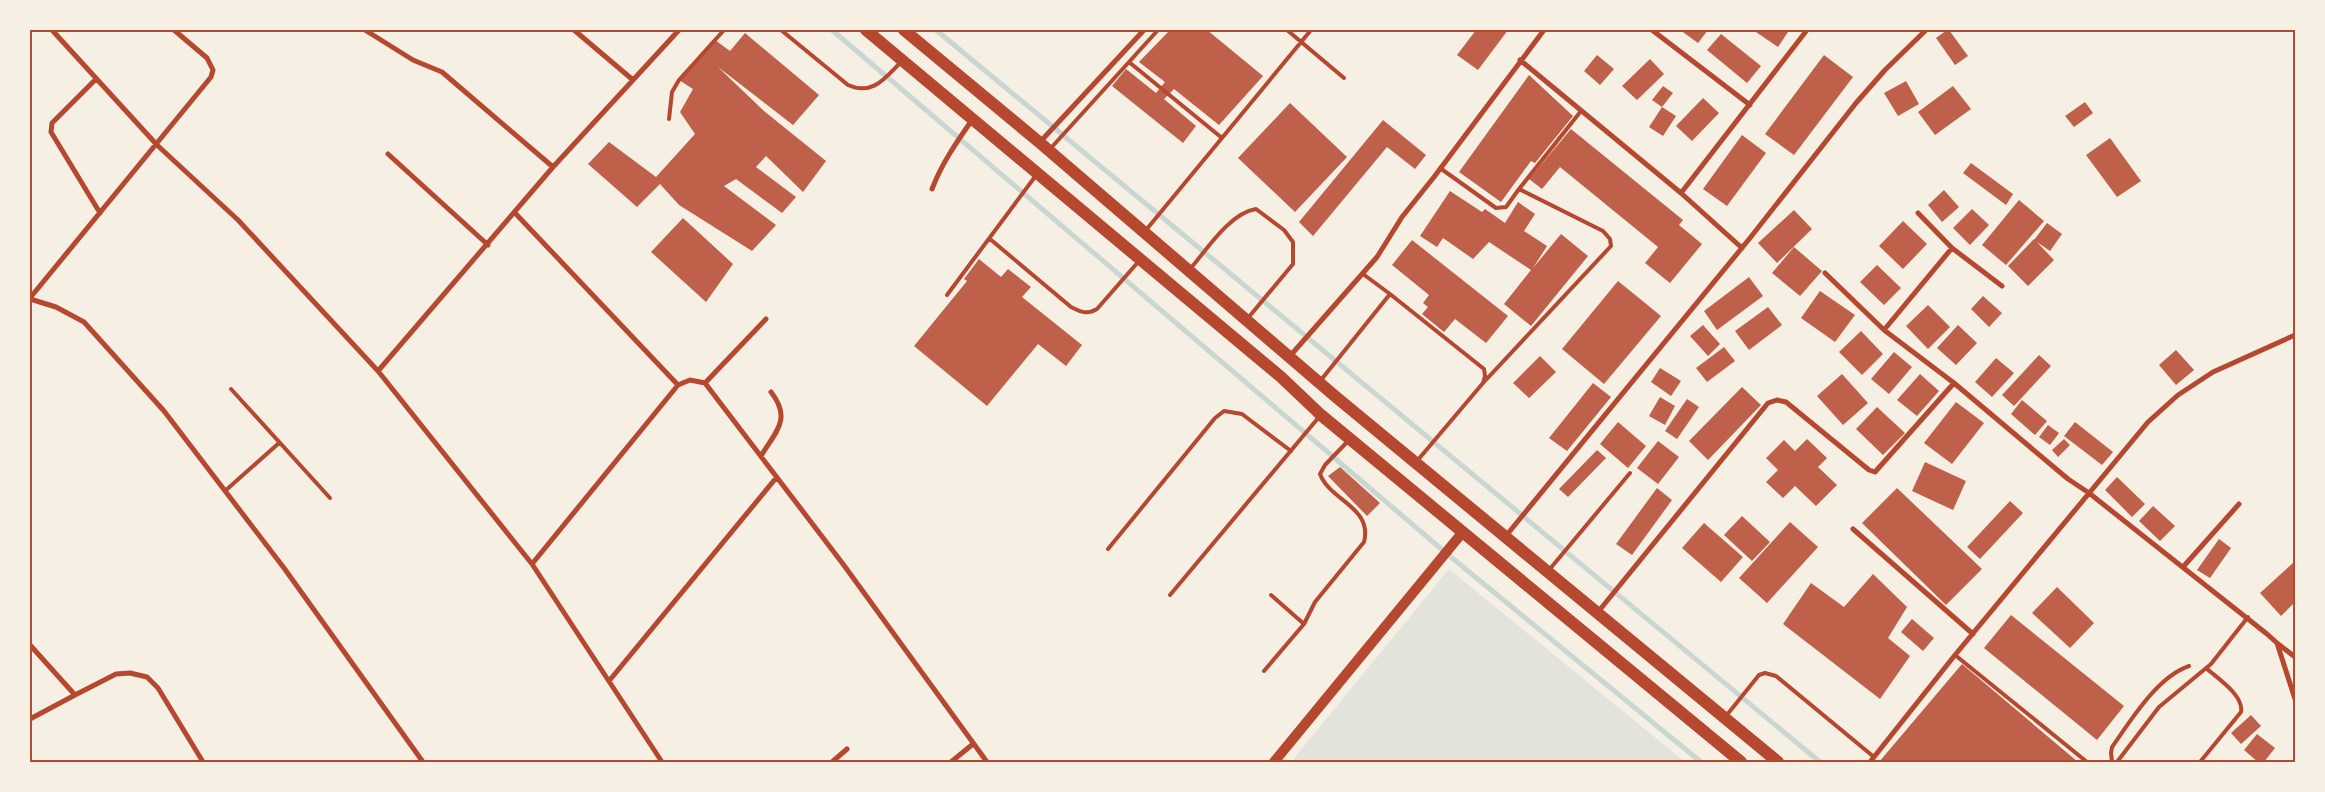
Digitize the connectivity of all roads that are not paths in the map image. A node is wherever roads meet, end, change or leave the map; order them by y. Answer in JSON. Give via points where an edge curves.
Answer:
{"nodes":[{"id":1,"x":52,"y":30,"type":"edge"},
{"id":2,"x":174,"y":30,"type":"edge"},
{"id":3,"x":365,"y":30,"type":"edge"},
{"id":4,"x":574,"y":30,"type":"edge"},
{"id":5,"x":679,"y":30,"type":"edge"},
{"id":6,"x":724,"y":30,"type":"edge"},
{"id":7,"x":781,"y":30,"type":"edge"},
{"id":8,"x":866,"y":30,"type":"edge"},
{"id":9,"x":904,"y":30,"type":"edge"},
{"id":10,"x":1144,"y":30,"type":"edge"},
{"id":11,"x":1158,"y":30,"type":"edge"},
{"id":12,"x":1287,"y":30,"type":"edge"},
{"id":13,"x":1311,"y":30,"type":"edge"},
{"id":14,"x":1544,"y":30,"type":"edge"},
{"id":15,"x":1652,"y":30,"type":"edge"},
{"id":16,"x":1807,"y":30,"type":"edge"},
{"id":17,"x":1926,"y":30,"type":"edge"},
{"id":18,"x":1302,"y":42,"type":"junction"},
{"id":19,"x":903,"y":60,"type":"junction"},
{"id":20,"x":1520,"y":60,"type":"junction"},
{"id":21,"x":1129,"y":62,"type":"junction"},
{"id":22,"x":1344,"y":78,"type":"dead end"},
{"id":23,"x":96,"y":79,"type":"junction"},
{"id":24,"x":633,"y":80,"type":"junction"},
{"id":25,"x":1750,"y":104,"type":"junction"},
{"id":26,"x":1581,"y":111,"type":"junction"},
{"id":27,"x":974,"y":118,"type":"junction"},
{"id":28,"x":669,"y":119,"type":"dead end"},
{"id":29,"x":1222,"y":138,"type":"junction"},
{"id":30,"x":157,"y":145,"type":"junction"},
{"id":31,"x":1044,"y":146,"type":"junction"},
{"id":32,"x":388,"y":154,"type":"dead end"},
{"id":33,"x":553,"y":167,"type":"junction"},
{"id":34,"x":1440,"y":168,"type":"junction"},
{"id":35,"x":1038,"y":173,"type":"junction"},
{"id":36,"x":932,"y":189,"type":"dead end"},
{"id":37,"x":1519,"y":189,"type":"junction"},
{"id":38,"x":1682,"y":193,"type":"junction"},
{"id":39,"x":100,"y":213,"type":"junction"},
{"id":40,"x":515,"y":213,"type":"junction"},
{"id":41,"x":1918,"y":213,"type":"dead end"},
{"id":42,"x":1145,"y":232,"type":"junction"},
{"id":43,"x":990,"y":239,"type":"junction"},
{"id":44,"x":488,"y":245,"type":"junction"},
{"id":45,"x":1742,"y":248,"type":"junction"},
{"id":46,"x":1952,"y":248,"type":"junction"},
{"id":47,"x":1140,"y":260,"type":"junction"},
{"id":48,"x":1189,"y":270,"type":"junction"},
{"id":49,"x":1824,"y":273,"type":"dead end"},
{"id":50,"x":1363,"y":274,"type":"junction"},
{"id":51,"x":2002,"y":286,"type":"dead end"},
{"id":52,"x":1390,"y":294,"type":"junction"},
{"id":53,"x":947,"y":295,"type":"dead end"},
{"id":54,"x":30,"y":298,"type":"edge"},
{"id":55,"x":766,"y":319,"type":"dead end"},
{"id":56,"x":1246,"y":320,"type":"junction"},
{"id":57,"x":1884,"y":330,"type":"junction"},
{"id":58,"x":2295,"y":335,"type":"edge"},
{"id":59,"x":1293,"y":359,"type":"junction"},
{"id":60,"x":378,"y":371,"type":"junction"},
{"id":61,"x":1281,"y":377,"type":"junction"},
{"id":62,"x":705,"y":382,"type":"junction"},
{"id":63,"x":1320,"y":382,"type":"junction"},
{"id":64,"x":1954,"y":382,"type":"junction"},
{"id":65,"x":1483,"y":383,"type":"junction"},
{"id":66,"x":678,"y":385,"type":"junction"},
{"id":67,"x":231,"y":388,"type":"dead end"},
{"id":68,"x":771,"y":392,"type":"dead end"},
{"id":69,"x":1321,"y":415,"type":"junction"},
{"id":70,"x":1350,"y":439,"type":"junction"},
{"id":71,"x":279,"y":443,"type":"junction"},
{"id":72,"x":1291,"y":450,"type":"junction"},
{"id":73,"x":761,"y":456,"type":"junction"},
{"id":74,"x":1416,"y":463,"type":"junction"},
{"id":75,"x":1630,"y":473,"type":"dead end"},
{"id":76,"x":776,"y":478,"type":"junction"},
{"id":77,"x":225,"y":492,"type":"junction"},
{"id":78,"x":2089,"y":493,"type":"junction"},
{"id":79,"x":330,"y":498,"type":"dead end"},
{"id":80,"x":2239,"y":504,"type":"dead end"},
{"id":81,"x":1853,"y":529,"type":"dead end"},
{"id":82,"x":1462,"y":532,"type":"junction"},
{"id":83,"x":1505,"y":537,"type":"junction"},
{"id":84,"x":1108,"y":549,"type":"dead end"},
{"id":85,"x":532,"y":564,"type":"junction"},
{"id":86,"x":2184,"y":567,"type":"junction"},
{"id":87,"x":1547,"y":572,"type":"junction"},
{"id":88,"x":1170,"y":595,"type":"dead end"},
{"id":89,"x":1271,"y":595,"type":"dead end"},
{"id":90,"x":1598,"y":612,"type":"junction"},
{"id":91,"x":2248,"y":617,"type":"junction"},
{"id":92,"x":1304,"y":624,"type":"junction"},
{"id":93,"x":1973,"y":634,"type":"junction"},
{"id":94,"x":2277,"y":643,"type":"junction"},
{"id":95,"x":30,"y":645,"type":"edge"},
{"id":96,"x":1955,"y":655,"type":"junction"},
{"id":97,"x":2295,"y":658,"type":"edge"},
{"id":98,"x":2189,"y":666,"type":"dead end"},
{"id":99,"x":2206,"y":668,"type":"junction"},
{"id":100,"x":1264,"y":671,"type":"dead end"},
{"id":101,"x":609,"y":681,"type":"junction"},
{"id":102,"x":74,"y":695,"type":"junction"},
{"id":103,"x":2295,"y":700,"type":"edge"},
{"id":104,"x":1724,"y":717,"type":"junction"},
{"id":105,"x":30,"y":719,"type":"edge"},
{"id":106,"x":972,"y":744,"type":"junction"},
{"id":107,"x":847,"y":748,"type":"dead end"},
{"id":108,"x":1872,"y":760,"type":"edge"},
{"id":109,"x":1738,"y":761,"type":"edge"},
{"id":110,"x":203,"y":762,"type":"edge"},
{"id":111,"x":423,"y":762,"type":"edge"},
{"id":112,"x":662,"y":762,"type":"edge"},
{"id":113,"x":832,"y":762,"type":"edge"},
{"id":114,"x":952,"y":762,"type":"edge"},
{"id":115,"x":987,"y":762,"type":"edge"},
{"id":116,"x":1274,"y":762,"type":"edge"},
{"id":117,"x":1778,"y":762,"type":"edge"},
{"id":118,"x":2087,"y":762,"type":"edge"},
{"id":119,"x":2112,"y":762,"type":"edge"},
{"id":120,"x":2117,"y":762,"type":"edge"},
{"id":121,"x":2200,"y":762,"type":"edge"}],
"edges":[{"from":1,"to":23,"type":"street"},
{"from":2,"to":30,"type":"street","via":[[207,58],[213,70],[206,84]]},
{"from":3,"to":33,"type":"street","via":[[413,60],[442,72]]},
{"from":4,"to":24,"type":"street"},
{"from":5,"to":24,"type":"street"},
{"from":6,"to":28,"type":"lane","via":[[679,80],[672,92]]},
{"from":7,"to":19,"type":"lane","via":[[848,85],[858,89],[876,85]]},
{"from":8,"to":19,"type":"highway"},
{"from":9,"to":31,"type":"highway"},
{"from":10,"to":31,"type":"street"},
{"from":11,"to":21,"type":"lane"},
{"from":12,"to":18,"type":"lane"},
{"from":13,"to":18,"type":"lane"},
{"from":14,"to":20,"type":"street"},
{"from":15,"to":25,"type":"street"},
{"from":16,"to":25,"type":"street"},
{"from":17,"to":45,"type":"street","via":[[1856,103]]},
{"from":18,"to":22,"type":"lane"},
{"from":18,"to":29,"type":"lane"},
{"from":19,"to":27,"type":"highway"},
{"from":20,"to":26,"type":"street"},
{"from":20,"to":34,"type":"street"},
{"from":21,"to":29,"type":"lane"},
{"from":21,"to":31,"type":"lane"},
{"from":23,"to":30,"type":"street"},
{"from":23,"to":39,"type":"street","via":[[52,123],[51,128]]},
{"from":24,"to":33,"type":"street"},
{"from":25,"to":38,"type":"street"},
{"from":26,"to":37,"type":"lane"},
{"from":26,"to":38,"type":"street"},
{"from":27,"to":35,"type":"highway"},
{"from":27,"to":36,"type":"street","via":[[952,147]]},
{"from":29,"to":42,"type":"lane"},
{"from":30,"to":39,"type":"street"},
{"from":30,"to":60,"type":"street","via":[[238,220]]},
{"from":31,"to":42,"type":"highway"},
{"from":32,"to":44,"type":"street"},
{"from":33,"to":40,"type":"street"},
{"from":34,"to":37,"type":"lane","via":[[1496,208],[1506,206]]},
{"from":34,"to":50,"type":"street"},
{"from":35,"to":43,"type":"lane"},
{"from":35,"to":47,"type":"highway"},
{"from":37,"to":65,"type":"lane","via":[[1603,231],[1611,246]]},
{"from":38,"to":45,"type":"street"},
{"from":39,"to":54,"type":"street"},
{"from":40,"to":44,"type":"street"},
{"from":40,"to":66,"type":"street"},
{"from":41,"to":46,"type":"street"},
{"from":42,"to":48,"type":"highway"},
{"from":43,"to":47,"type":"lane","via":[[1071,307],[1082,312],[1098,309]]},
{"from":43,"to":53,"type":"lane"},
{"from":44,"to":60,"type":"street"},
{"from":45,"to":83,"type":"street"},
{"from":46,"to":51,"type":"street"},
{"from":46,"to":57,"type":"street"},
{"from":47,"to":61,"type":"highway"},
{"from":48,"to":56,"type":"highway"},
{"from":48,"to":56,"type":"lane","via":[[1233,220],[1245,211],[1256,209],[1284,230],[1293,242],[1294,264]]},
{"from":49,"to":57,"type":"street"},
{"from":50,"to":52,"type":"lane"},
{"from":50,"to":59,"type":"street"},
{"from":52,"to":63,"type":"lane"},
{"from":52,"to":65,"type":"lane","via":[[1484,369]]},
{"from":54,"to":77,"type":"street","via":[[84,322],[164,411]]},
{"from":55,"to":62,"type":"street"},
{"from":56,"to":59,"type":"highway"},
{"from":57,"to":64,"type":"street"},
{"from":58,"to":78,"type":"street","via":[[2214,372],[2178,395],[2148,422]]},
{"from":59,"to":61,"type":"highway"},
{"from":59,"to":63,"type":"highway"},
{"from":60,"to":85,"type":"street"},
{"from":61,"to":69,"type":"highway"},
{"from":62,"to":66,"type":"street","via":[[690,380]]},
{"from":62,"to":73,"type":"street"},
{"from":63,"to":74,"type":"highway"},
{"from":64,"to":78,"type":"street","via":[[2068,479]]},
{"from":64,"to":90,"type":"street","via":[[1875,472],[1786,402],[1768,403]]},
{"from":65,"to":74,"type":"lane"},
{"from":66,"to":85,"type":"street"},
{"from":67,"to":71,"type":"lane"},
{"from":68,"to":73,"type":"street","via":[[780,404],[782,416]]},
{"from":69,"to":70,"type":"highway"},
{"from":69,"to":72,"type":"lane"},
{"from":70,"to":82,"type":"highway"},
{"from":70,"to":92,"type":"lane","via":[[1320,474],[1323,481],[1356,509],[1366,534],[1364,542],[1315,602]]},
{"from":71,"to":77,"type":"lane"},
{"from":71,"to":79,"type":"lane"},
{"from":72,"to":84,"type":"lane","via":[[1242,414],[1224,411]]},
{"from":72,"to":88,"type":"lane"},
{"from":73,"to":76,"type":"street"},
{"from":74,"to":83,"type":"highway"},
{"from":75,"to":87,"type":"lane"},
{"from":76,"to":101,"type":"street"},
{"from":76,"to":106,"type":"street","via":[[843,564]]},
{"from":77,"to":111,"type":"street","via":[[284,568]]},
{"from":78,"to":86,"type":"street"},
{"from":78,"to":93,"type":"street"},
{"from":80,"to":86,"type":"street"},
{"from":81,"to":93,"type":"street"},
{"from":82,"to":109,"type":"highway"},
{"from":82,"to":116,"type":"main road"},
{"from":83,"to":87,"type":"highway"},
{"from":85,"to":101,"type":"street"},
{"from":86,"to":91,"type":"street"},
{"from":87,"to":90,"type":"highway"},
{"from":89,"to":92,"type":"lane"},
{"from":90,"to":104,"type":"highway"},
{"from":91,"to":94,"type":"street"},
{"from":91,"to":99,"type":"lane"},
{"from":92,"to":100,"type":"lane"},
{"from":93,"to":96,"type":"street"},
{"from":94,"to":97,"type":"street"},
{"from":94,"to":103,"type":"street"},
{"from":95,"to":102,"type":"street"},
{"from":96,"to":108,"type":"street"},
{"from":96,"to":118,"type":"lane"},
{"from":98,"to":119,"type":"lane","via":[[2164,681],[2135,716],[2112,747]]},
{"from":99,"to":120,"type":"lane","via":[[2159,707]]},
{"from":99,"to":121,"type":"lane","via":[[2235,695],[2242,707]]},
{"from":101,"to":112,"type":"street"},
{"from":102,"to":105,"type":"street"},
{"from":102,"to":110,"type":"street","via":[[116,674],[130,673],[147,678],[158,688]]},
{"from":104,"to":108,"type":"lane","via":[[1759,675],[1776,676]]},
{"from":104,"to":117,"type":"highway"},
{"from":106,"to":114,"type":"street"},
{"from":106,"to":115,"type":"street"},
{"from":107,"to":113,"type":"street"}]}
